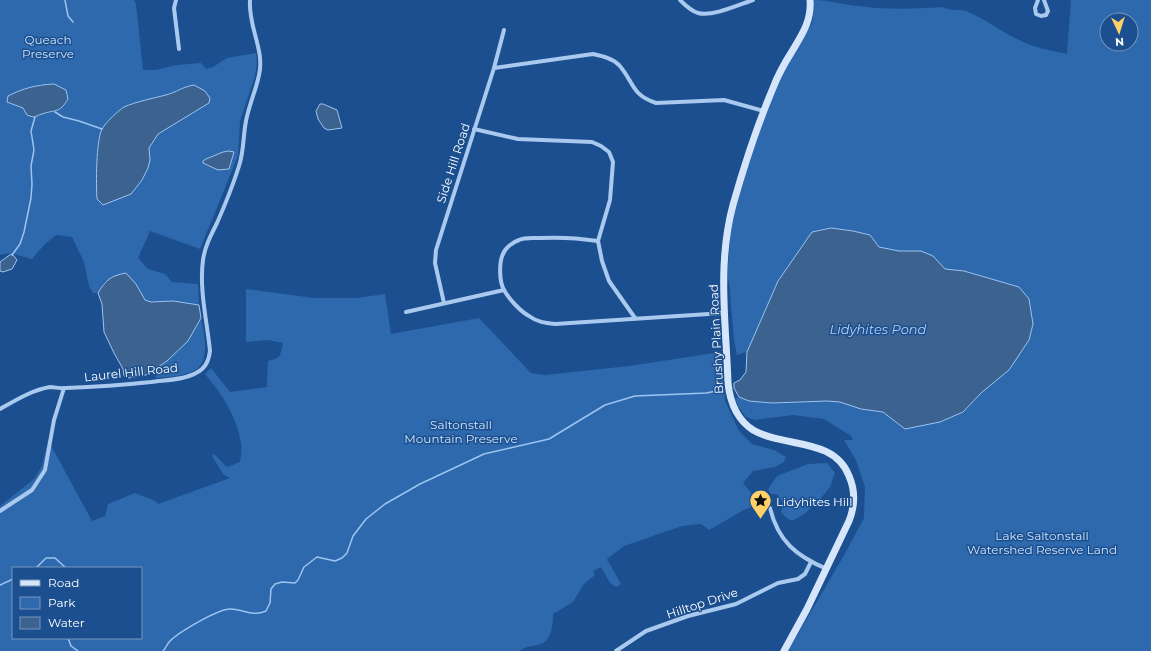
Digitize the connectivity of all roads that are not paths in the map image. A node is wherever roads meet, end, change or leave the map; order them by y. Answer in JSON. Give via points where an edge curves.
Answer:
{"nodes":[{"id":1,"x":176,"y":0,"type":"edge"},
{"id":2,"x":250,"y":0,"type":"edge"},
{"id":3,"x":680,"y":0,"type":"edge"},
{"id":4,"x":753,"y":0,"type":"edge"},
{"id":5,"x":810,"y":0,"type":"edge"},
{"id":6,"x":1038,"y":0,"type":"edge"},
{"id":7,"x":1044,"y":0,"type":"edge"},
{"id":8,"x":504,"y":30,"type":"dead end"},
{"id":9,"x":179,"y":49,"type":"dead end"},
{"id":10,"x":494,"y":68,"type":"junction"},
{"id":11,"x":764,"y":111,"type":"junction"},
{"id":12,"x":474,"y":129,"type":"junction"},
{"id":13,"x":598,"y":241,"type":"junction"},
{"id":14,"x":504,"y":290,"type":"junction"},
{"id":15,"x":444,"y":303,"type":"junction"},
{"id":16,"x":406,"y":312,"type":"dead end"},
{"id":17,"x":724,"y":313,"type":"junction"},
{"id":18,"x":635,"y":318,"type":"junction"},
{"id":19,"x":64,"y":388,"type":"junction"},
{"id":20,"x":0,"y":409,"type":"edge"},
{"id":21,"x":770,"y":508,"type":"dead end"},
{"id":22,"x":0,"y":511,"type":"edge"},
{"id":23,"x":811,"y":562,"type":"junction"},
{"id":24,"x":827,"y":569,"type":"junction"},
{"id":25,"x":616,"y":651,"type":"edge"},
{"id":26,"x":784,"y":651,"type":"edge"}],
"edges":[{"from":1,"to":9,"type":"street","via":[[174,8]]},
{"from":2,"to":19,"type":"street","name":"Laurel Hill Road","via":[[250,17],[261,64],[246,120],[239,166],[204,258],[203,285],[210,350],[208,360],[202,369],[189,376],[122,385]]},
{"from":3,"to":4,"type":"street","via":[[696,13],[704,14]]},
{"from":5,"to":11,"type":"main road","name":"Brushy Plain Road","via":[[807,23],[780,71]]},
{"from":6,"to":7,"type":"street","via":[[1036,14],[1041,16],[1046,15],[1048,11]]},
{"from":8,"to":10,"type":"street","name":"Side Hill Road"},
{"from":10,"to":11,"type":"street","via":[[593,54],[605,56],[618,65],[638,94],[656,103],[724,100]]},
{"from":10,"to":12,"type":"street","name":"Side Hill Road"},
{"from":11,"to":17,"type":"main road","name":"Brushy Plain Road","via":[[743,172],[726,236]]},
{"from":12,"to":13,"type":"street","via":[[518,139],[592,142],[609,152],[613,162],[610,200]]},
{"from":12,"to":15,"type":"street","name":"Side Hill Road","via":[[436,250],[435,263]]},
{"from":13,"to":14,"type":"street","via":[[569,237],[519,239],[503,254],[500,275]]},
{"from":13,"to":18,"type":"street","via":[[609,281]]},
{"from":14,"to":15,"type":"street"},
{"from":14,"to":18,"type":"street","via":[[527,316],[538,322],[555,324]]},
{"from":15,"to":16,"type":"street"},
{"from":17,"to":18,"type":"street"},
{"from":17,"to":24,"type":"main road","name":"Brushy Plain Road","via":[[728,391],[740,418],[760,433],[822,449],[842,464],[848,474],[854,492],[852,513]]},
{"from":19,"to":20,"type":"street","name":"Laurel Hill Road","via":[[40,389]]},
{"from":19,"to":22,"type":"street","via":[[54,420],[46,470],[32,490]]},
{"from":21,"to":23,"type":"street","via":[[773,520],[785,541]]},
{"from":23,"to":24,"type":"street"},
{"from":23,"to":25,"type":"street","name":"Hilltop Drive","via":[[805,574],[798,579],[778,583],[736,604],[688,616],[646,631]]},
{"from":24,"to":26,"type":"main road","name":"Brushy Plain Road"}]}
